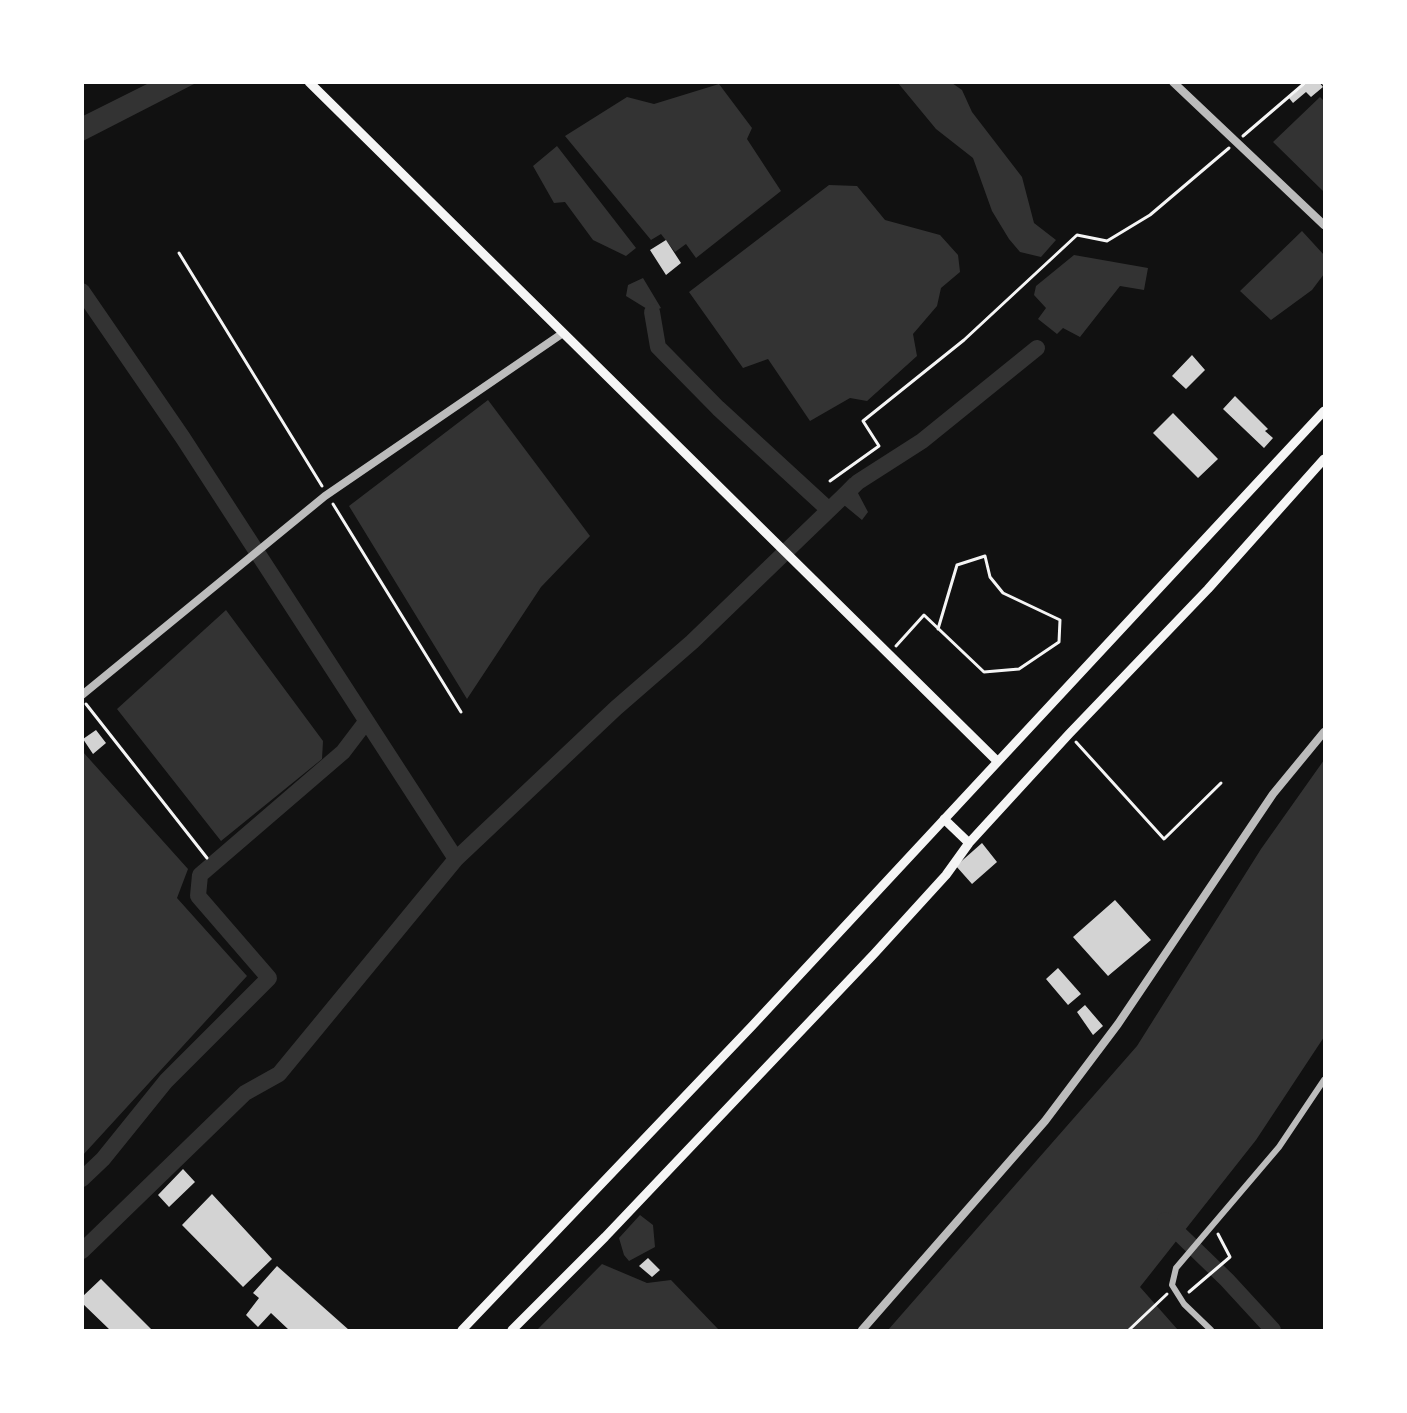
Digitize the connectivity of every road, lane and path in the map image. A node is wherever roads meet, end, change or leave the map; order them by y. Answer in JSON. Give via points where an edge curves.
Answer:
{"nodes":[{"id":1,"x":309,"y":82,"type":"edge"},
{"id":2,"x":1173,"y":82,"type":"edge"},
{"id":3,"x":1306,"y":82,"type":"edge"},
{"id":4,"x":1236,"y":141,"type":"junction"},
{"id":5,"x":1324,"y":225,"type":"edge"},
{"id":6,"x":179,"y":254,"type":"dead end"},
{"id":7,"x":563,"y":333,"type":"junction"},
{"id":8,"x":1324,"y":411,"type":"edge"},
{"id":9,"x":1324,"y":459,"type":"edge"},
{"id":10,"x":830,"y":481,"type":"dead end"},
{"id":11,"x":327,"y":494,"type":"junction"},
{"id":12,"x":938,"y":629,"type":"junction"},
{"id":13,"x":888,"y":654,"type":"junction"},
{"id":14,"x":82,"y":697,"type":"edge"},
{"id":15,"x":460,"y":712,"type":"dead end"},
{"id":16,"x":1324,"y":732,"type":"edge"},
{"id":17,"x":1069,"y":734,"type":"junction"},
{"id":18,"x":997,"y":761,"type":"junction"},
{"id":19,"x":1221,"y":783,"type":"dead end"},
{"id":20,"x":944,"y":819,"type":"junction"},
{"id":21,"x":969,"y":843,"type":"junction"},
{"id":22,"x":207,"y":858,"type":"dead end"},
{"id":23,"x":1324,"y":1080,"type":"edge"},
{"id":24,"x":1213,"y":1226,"type":"junction"},
{"id":25,"x":1174,"y":1288,"type":"junction"},
{"id":26,"x":1181,"y":1299,"type":"junction"},
{"id":27,"x":462,"y":1330,"type":"edge"},
{"id":28,"x":512,"y":1330,"type":"edge"},
{"id":29,"x":862,"y":1330,"type":"edge"},
{"id":30,"x":1129,"y":1330,"type":"edge"},
{"id":31,"x":1211,"y":1330,"type":"edge"}],
"edges":[{"from":1,"to":7,"type":"main road"},
{"from":2,"to":4,"type":"street"},
{"from":3,"to":4,"type":"path"},
{"from":4,"to":5,"type":"street"},
{"from":4,"to":10,"type":"path","via":[[1150,215],[1107,241],[1077,235],[964,340],[863,421],[879,446]]},
{"from":6,"to":11,"type":"path"},
{"from":7,"to":11,"type":"street"},
{"from":7,"to":13,"type":"main road"},
{"from":8,"to":18,"type":"main road"},
{"from":9,"to":17,"type":"main road","via":[[1208,590]]},
{"from":11,"to":14,"type":"street"},
{"from":11,"to":15,"type":"path"},
{"from":12,"to":12,"type":"path","via":[[984,672],[1019,669],[1059,642],[1060,620],[1003,593],[990,577],[985,556],[957,565]]},
{"from":12,"to":13,"type":"path","via":[[924,615]]},
{"from":13,"to":18,"type":"main road"},
{"from":14,"to":22,"type":"path"},
{"from":16,"to":29,"type":"street","via":[[1274,794],[1118,1024],[1045,1121]]},
{"from":17,"to":19,"type":"path","via":[[1164,839]]},
{"from":17,"to":21,"type":"main road"},
{"from":18,"to":20,"type":"main road"},
{"from":20,"to":21,"type":"main road"},
{"from":20,"to":27,"type":"main road"},
{"from":21,"to":28,"type":"main road","via":[[946,875],[874,954]]},
{"from":23,"to":24,"type":"street","via":[[1279,1147]]},
{"from":24,"to":25,"type":"street","via":[[1176,1268]]},
{"from":24,"to":26,"type":"path","via":[[1230,1257]]},
{"from":25,"to":26,"type":"street"},
{"from":25,"to":30,"type":"path"},
{"from":26,"to":31,"type":"street"}]}
